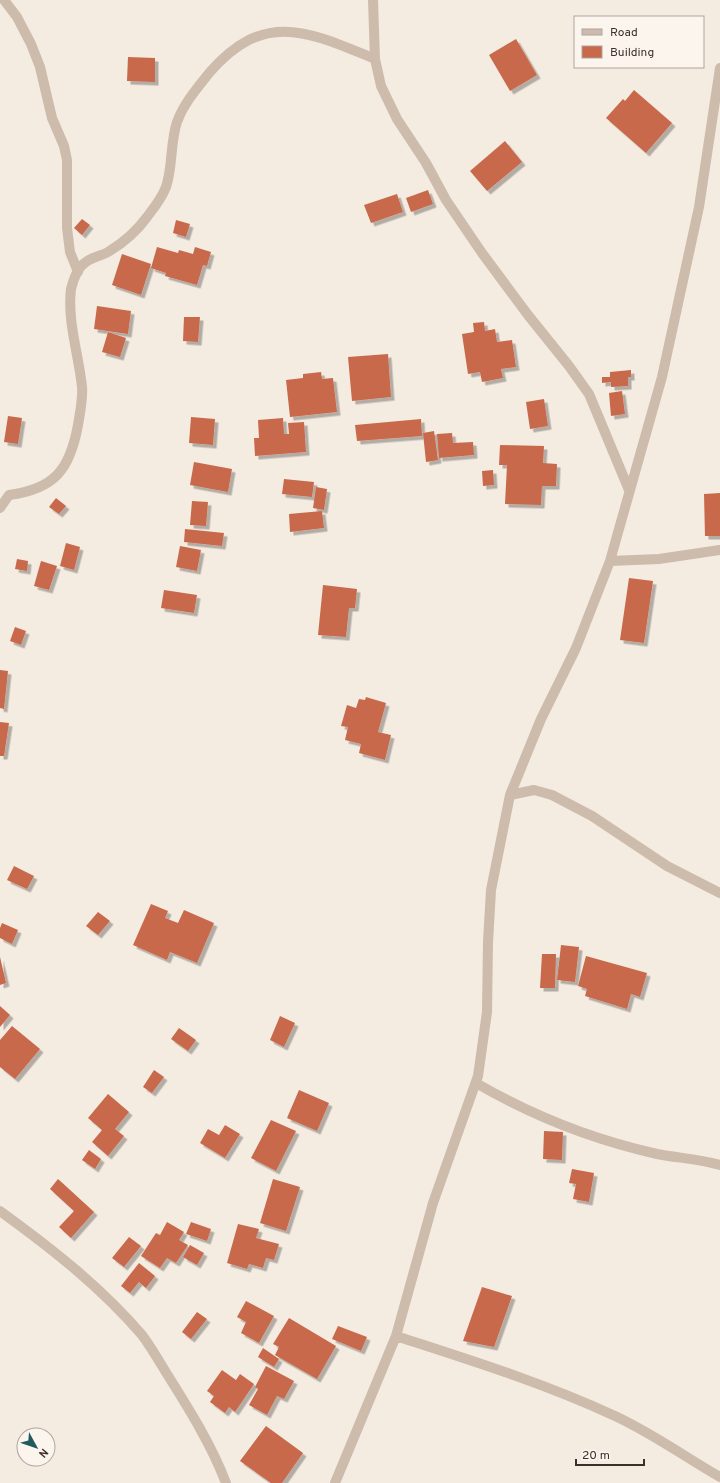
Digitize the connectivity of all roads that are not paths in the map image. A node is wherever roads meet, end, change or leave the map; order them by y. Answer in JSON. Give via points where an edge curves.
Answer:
{"nodes":[{"id":1,"x":4,"y":0,"type":"edge"},
{"id":2,"x":373,"y":0,"type":"edge"},
{"id":3,"x":375,"y":59,"type":"junction"},
{"id":4,"x":720,"y":68,"type":"edge"},
{"id":5,"x":78,"y":272,"type":"junction"},
{"id":6,"x":629,"y":490,"type":"junction"},
{"id":7,"x":0,"y":508,"type":"edge"},
{"id":8,"x":720,"y":550,"type":"edge"},
{"id":9,"x":610,"y":561,"type":"junction"},
{"id":10,"x":510,"y":795,"type":"junction"},
{"id":11,"x":720,"y":893,"type":"edge"},
{"id":12,"x":476,"y":1083,"type":"junction"},
{"id":13,"x":720,"y":1165,"type":"edge"},
{"id":14,"x":0,"y":1211,"type":"edge"},
{"id":15,"x":396,"y":1336,"type":"junction"},
{"id":16,"x":720,"y":1477,"type":"edge"},
{"id":17,"x":226,"y":1483,"type":"edge"},
{"id":18,"x":335,"y":1483,"type":"edge"}],
"edges":[{"from":1,"to":5,"type":"street","via":[[17,17],[31,44],[40,67],[52,118],[64,146],[67,160],[67,228],[70,252]]},
{"from":2,"to":3,"type":"street"},
{"from":3,"to":5,"type":"street","via":[[326,39],[296,32],[277,31],[241,45],[218,63],[187,103],[177,122],[166,187],[146,219],[125,240],[107,252],[84,262]]},
{"from":3,"to":6,"type":"street","via":[[382,86],[397,119],[426,163],[446,200],[505,284],[588,394]]},
{"from":4,"to":6,"type":"street","via":[[699,207],[662,377]]},
{"from":5,"to":7,"type":"street","via":[[72,289],[72,317],[82,389],[74,446],[67,464],[53,479],[41,488],[9,495]]},
{"from":6,"to":9,"type":"street"},
{"from":8,"to":9,"type":"street","via":[[659,559]]},
{"from":9,"to":10,"type":"street","via":[[576,648],[541,719]]},
{"from":10,"to":11,"type":"street","via":[[534,790],[552,795],[592,816],[666,866]]},
{"from":10,"to":12,"type":"street","via":[[491,890],[487,1012]]},
{"from":12,"to":13,"type":"street","via":[[550,1120],[612,1142],[656,1154]]},
{"from":12,"to":15,"type":"street","via":[[433,1203]]},
{"from":14,"to":17,"type":"street","via":[[59,1256],[114,1304],[143,1336],[194,1417]]},
{"from":15,"to":16,"type":"street","via":[[494,1367],[583,1402],[639,1428]]},
{"from":15,"to":18,"type":"street"}]}
